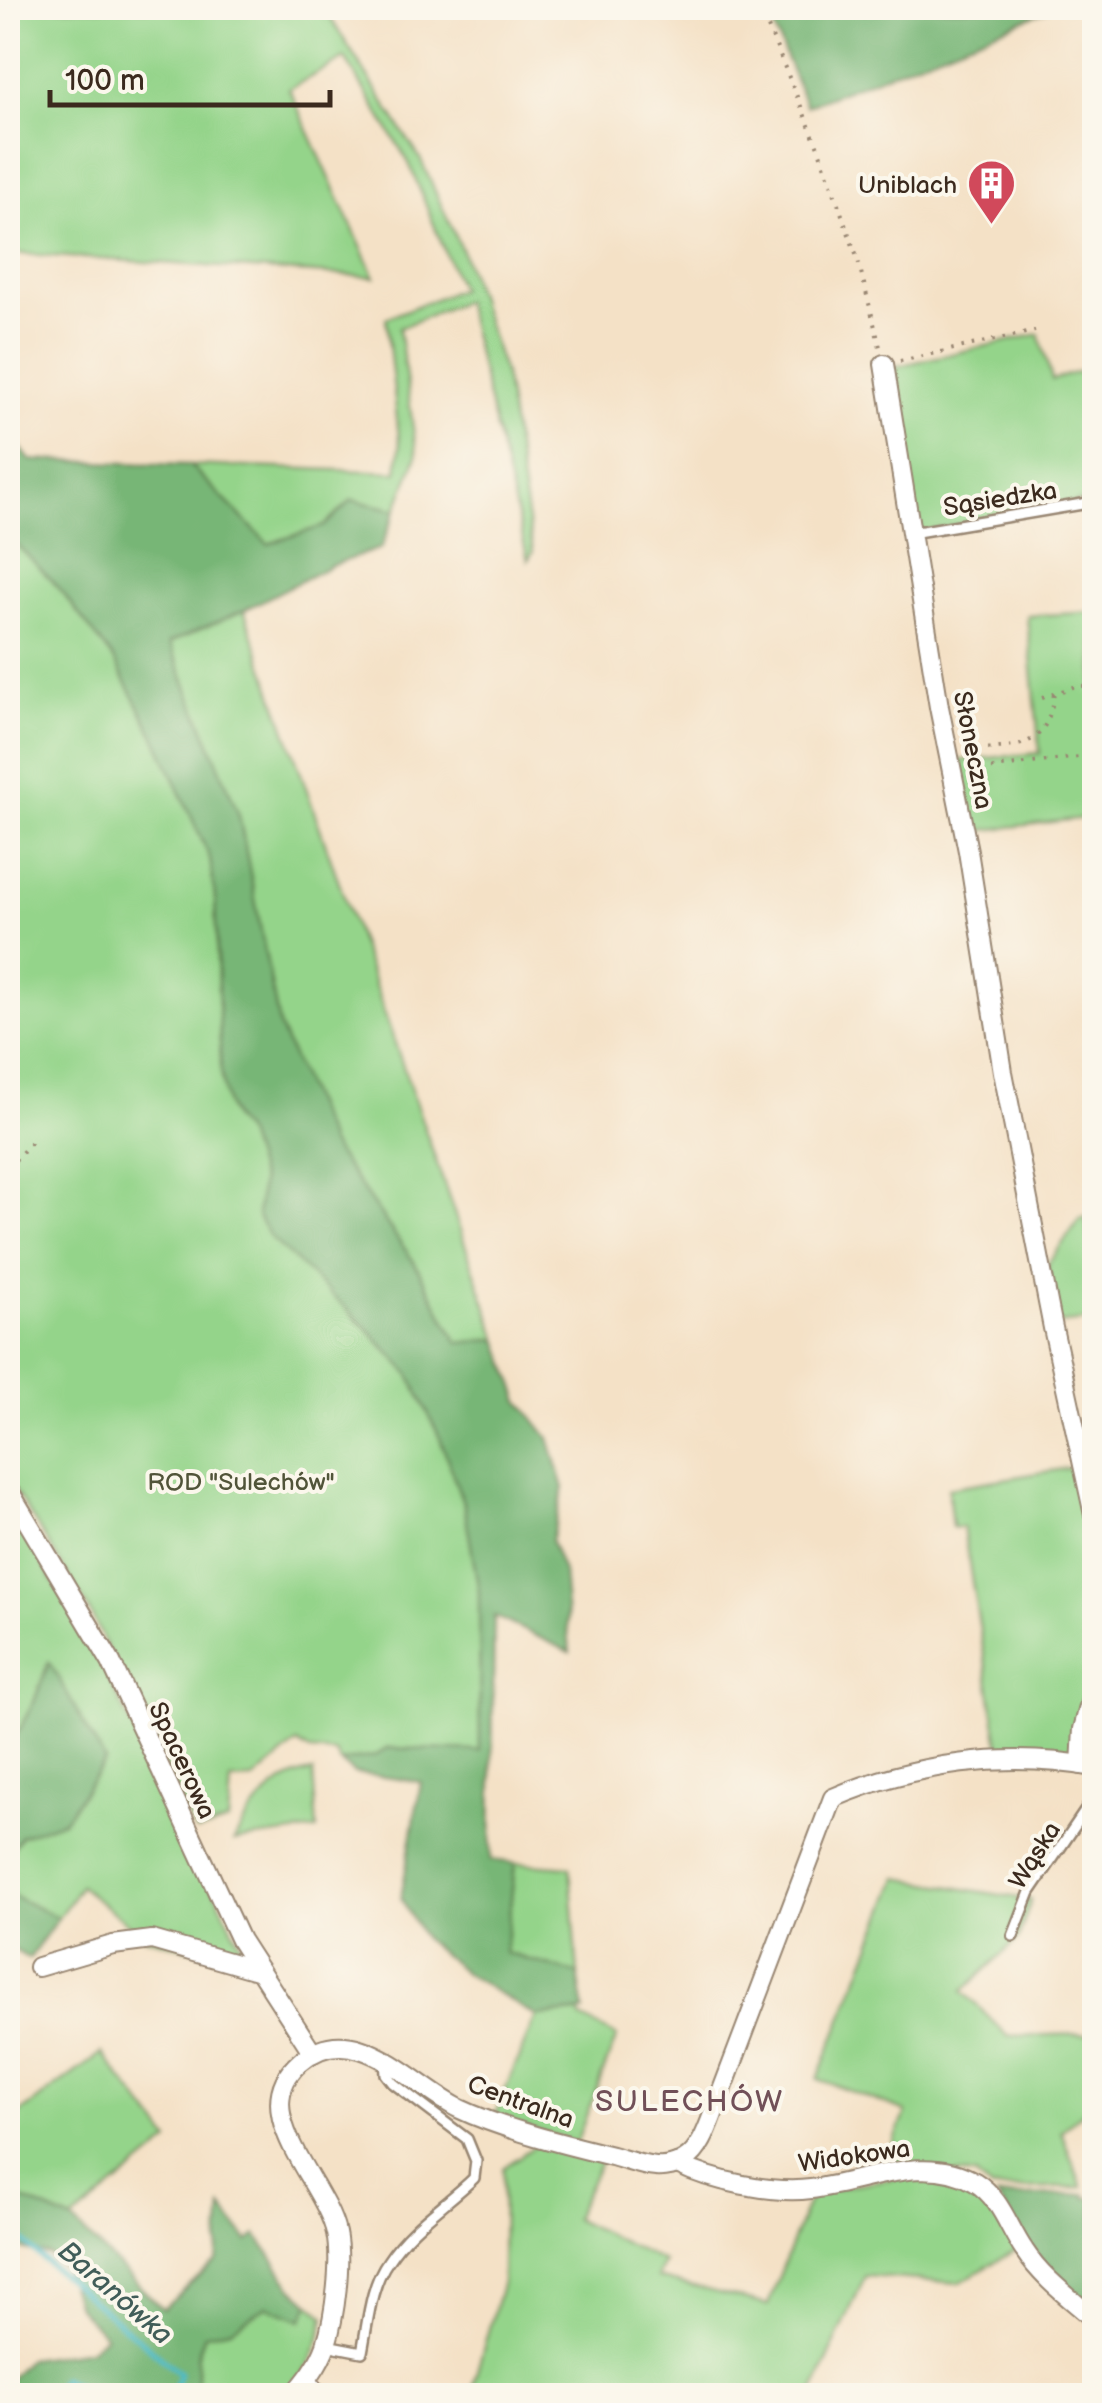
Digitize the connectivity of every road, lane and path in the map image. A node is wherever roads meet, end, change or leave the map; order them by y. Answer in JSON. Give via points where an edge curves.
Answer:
{"nodes":[{"id":1,"x":760,"y":8,"type":"edge"},
{"id":2,"x":1035,"y":331,"type":"dead end"},
{"id":3,"x":884,"y":364,"type":"junction"},
{"id":4,"x":1094,"y":502,"type":"edge"},
{"id":5,"x":912,"y":533,"type":"junction"},
{"id":6,"x":1094,"y":685,"type":"edge"},
{"id":7,"x":1054,"y":693,"type":"junction"},
{"id":8,"x":1042,"y":698,"type":"dead end"},
{"id":9,"x":948,"y":752,"type":"junction"},
{"id":10,"x":1094,"y":755,"type":"edge"},
{"id":11,"x":952,"y":774,"type":"junction"},
{"id":12,"x":34,"y":1139,"type":"dead end"},
{"id":13,"x":8,"y":1168,"type":"edge"},
{"id":14,"x":8,"y":1489,"type":"edge"},
{"id":15,"x":1094,"y":1515,"type":"edge"},
{"id":16,"x":1094,"y":1688,"type":"edge"},
{"id":17,"x":1088,"y":1766,"type":"edge"},
{"id":18,"x":1094,"y":1798,"type":"edge"},
{"id":19,"x":1013,"y":1936,"type":"dead end"},
{"id":20,"x":38,"y":1967,"type":"dead end"},
{"id":21,"x":260,"y":1971,"type":"junction"},
{"id":22,"x":313,"y":2054,"type":"junction"},
{"id":23,"x":385,"y":2061,"type":"junction"},
{"id":24,"x":677,"y":2164,"type":"junction"},
{"id":25,"x":1094,"y":2319,"type":"edge"},
{"id":26,"x":326,"y":2345,"type":"junction"},
{"id":27,"x":310,"y":2376,"type":"junction"},
{"id":28,"x":292,"y":2396,"type":"edge"},
{"id":29,"x":323,"y":2396,"type":"edge"}],
"edges":[{"from":1,"to":3,"type":"path","via":[[858,260]]},
{"from":2,"to":3,"type":"path"},
{"from":3,"to":5,"type":"street","name":"Słoneczna"},
{"from":4,"to":5,"type":"lane","name":"Sąsiedzka"},
{"from":5,"to":9,"type":"street","name":"Słoneczna"},
{"from":6,"to":7,"type":"path"},
{"from":7,"to":8,"type":"path"},
{"from":7,"to":9,"type":"path","via":[[1048,723],[1027,744]]},
{"from":9,"to":11,"type":"street","name":"Słoneczna"},
{"from":10,"to":11,"type":"path"},
{"from":11,"to":15,"type":"street","name":"Słoneczna","via":[[1014,1126]]},
{"from":12,"to":13,"type":"path"},
{"from":14,"to":21,"type":"street","name":"Spacerowa","via":[[111,1662]]},
{"from":16,"to":17,"type":"street","via":[[1085,1719]]},
{"from":17,"to":24,"type":"street","via":[[988,1760],[910,1772],[833,1798],[718,2101],[697,2148]]},
{"from":18,"to":19,"type":"lane","name":"Wąska","via":[[1030,1892]]},
{"from":20,"to":21,"type":"street","via":[[152,1940]]},
{"from":21,"to":22,"type":"street","name":"Spacerowa"},
{"from":22,"to":23,"type":"street","name":"Centralna","via":[[342,2046]]},
{"from":22,"to":26,"type":"street","via":[[288,2075],[280,2095],[283,2127],[336,2232],[339,2263]]},
{"from":23,"to":24,"type":"street","name":"Centralna","via":[[460,2109],[659,2168]]},
{"from":23,"to":26,"type":"lane","via":[[393,2083],[467,2139],[474,2178],[387,2261],[362,2352]]},
{"from":24,"to":25,"type":"street","name":"Widokowa","via":[[698,2175],[785,2189],[912,2170],[973,2181],[990,2194],[1043,2275]]},
{"from":26,"to":27,"type":"street"},
{"from":27,"to":28,"type":"street"},
{"from":27,"to":29,"type":"lane"}]}
